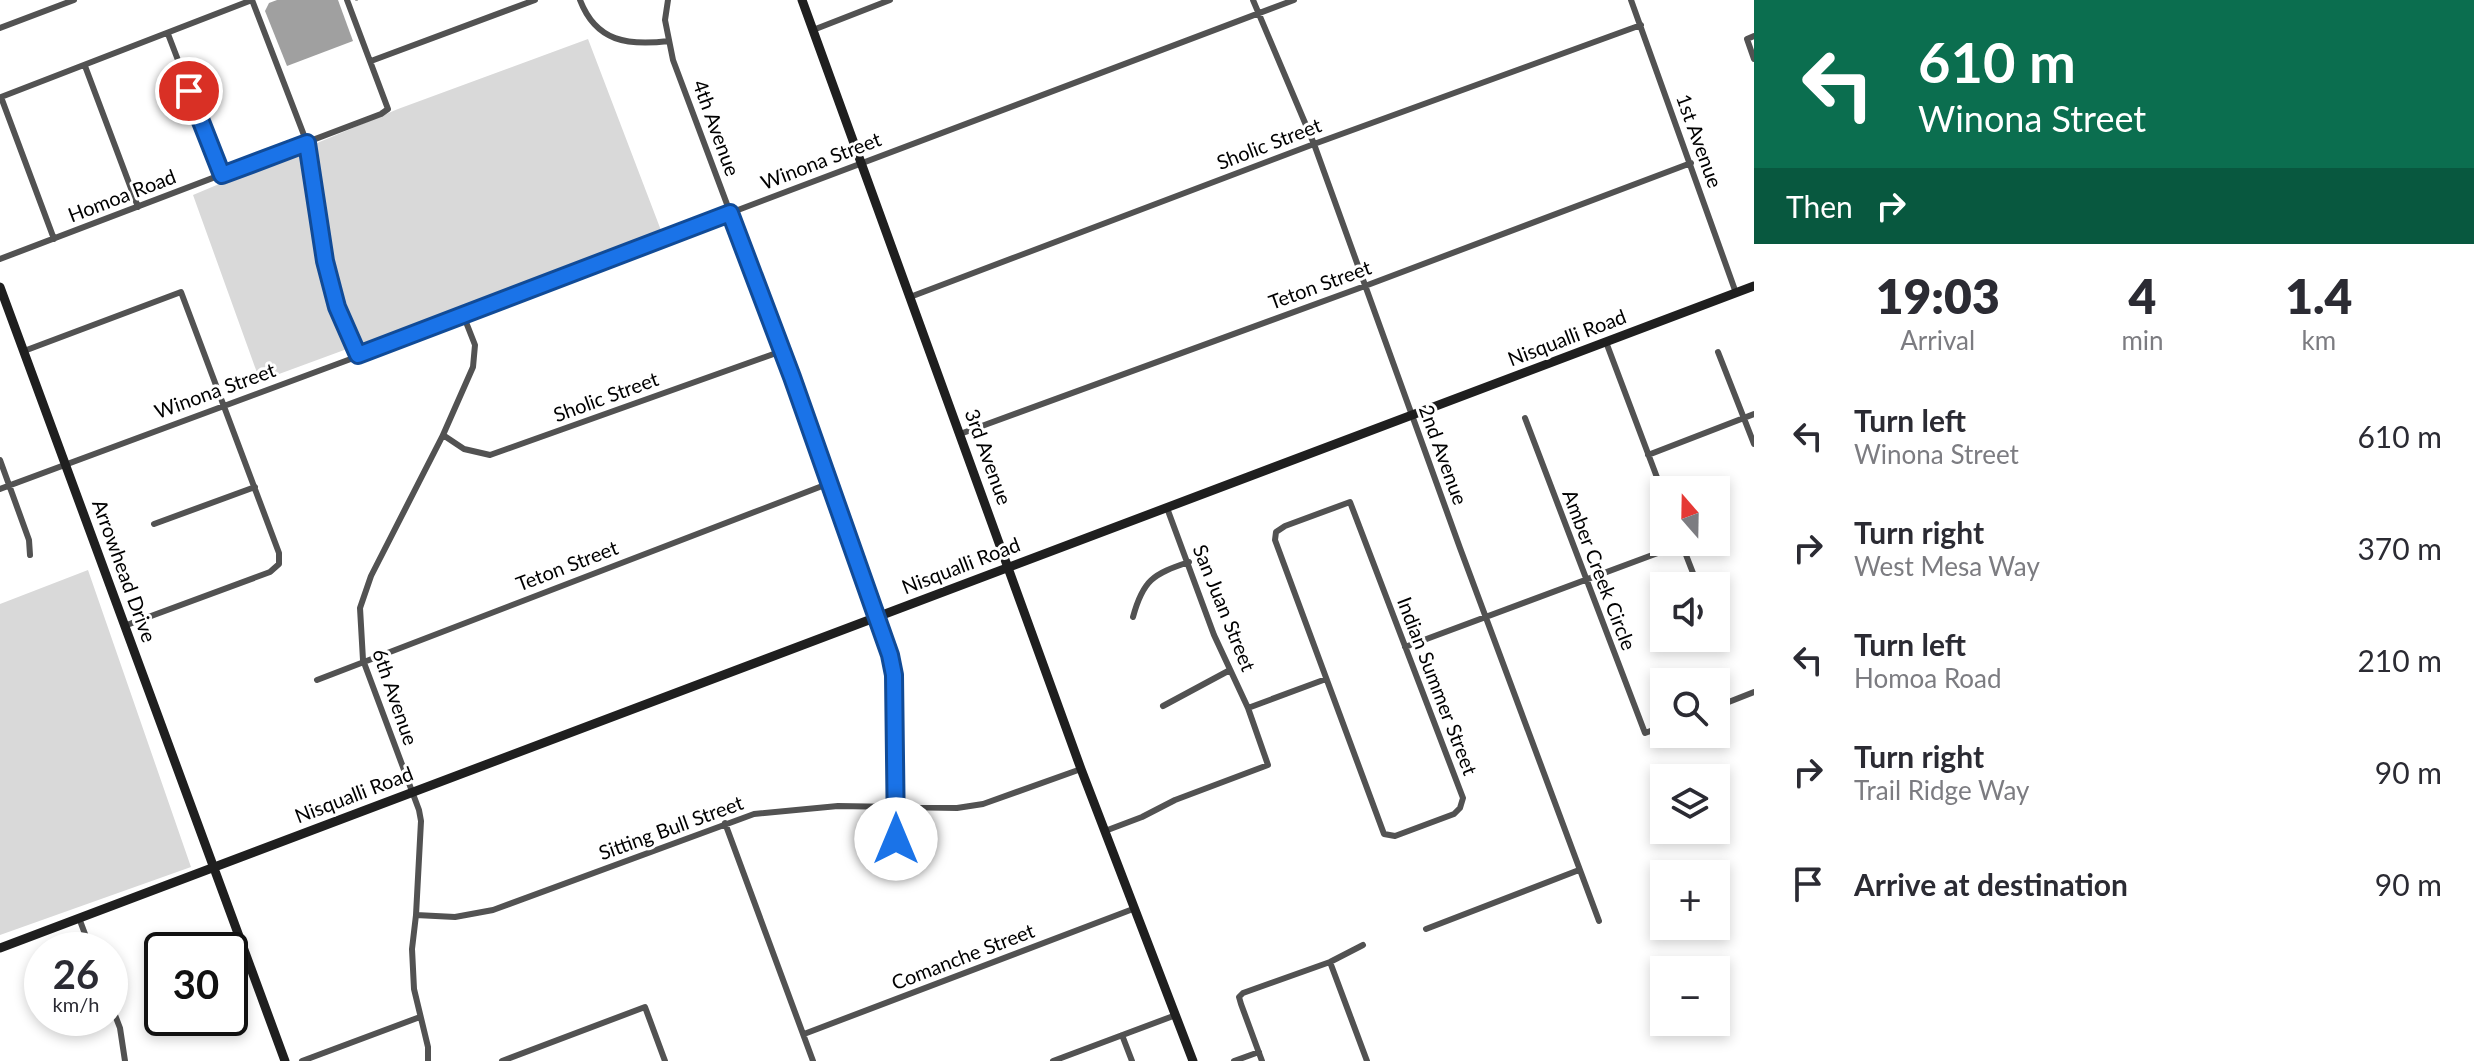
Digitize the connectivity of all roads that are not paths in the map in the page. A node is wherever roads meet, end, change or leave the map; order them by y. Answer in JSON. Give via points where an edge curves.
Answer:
{"nodes":[{"id":1,"x":74,"y":0,"type":"edge"},
{"id":2,"x":252,"y":0,"type":"edge"},
{"id":3,"x":347,"y":0,"type":"edge"},
{"id":4,"x":535,"y":0,"type":"edge"},
{"id":5,"x":580,"y":0,"type":"edge"},
{"id":6,"x":668,"y":0,"type":"edge"},
{"id":7,"x":802,"y":0,"type":"edge"},
{"id":8,"x":890,"y":0,"type":"edge"},
{"id":9,"x":1253,"y":0,"type":"edge"},
{"id":10,"x":1294,"y":0,"type":"edge"},
{"id":11,"x":1631,"y":0,"type":"edge"},
{"id":12,"x":1258,"y":13,"type":"junction"},
{"id":13,"x":1641,"y":25,"type":"junction"},
{"id":14,"x":0,"y":28,"type":"edge"},
{"id":15,"x":813,"y":30,"type":"junction"},
{"id":16,"x":168,"y":34,"type":"junction"},
{"id":17,"x":1754,"y":36,"type":"edge"},
{"id":18,"x":669,"y":41,"type":"junction"},
{"id":19,"x":1754,"y":59,"type":"edge"},
{"id":20,"x":371,"y":61,"type":"junction"},
{"id":21,"x":85,"y":66,"type":"junction"},
{"id":22,"x":1,"y":97,"type":"edge"},
{"id":23,"x":307,"y":143,"type":"junction"},
{"id":24,"x":1314,"y":144,"type":"junction"},
{"id":25,"x":1691,"y":163,"type":"junction"},
{"id":26,"x":861,"y":164,"type":"junction"},
{"id":27,"x":222,"y":175,"type":"junction"},
{"id":28,"x":138,"y":207,"type":"junction"},
{"id":29,"x":730,"y":213,"type":"junction"},
{"id":30,"x":54,"y":239,"type":"junction"},
{"id":31,"x":0,"y":259,"type":"edge"},
{"id":32,"x":1365,"y":286,"type":"junction"},
{"id":33,"x":1754,"y":286,"type":"edge"},
{"id":34,"x":0,"y":287,"type":"edge"},
{"id":35,"x":1736,"y":293,"type":"junction"},
{"id":36,"x":910,"y":297,"type":"junction"},
{"id":37,"x":464,"y":317,"type":"junction"},
{"id":38,"x":1606,"y":342,"type":"junction"},
{"id":39,"x":24,"y":351,"type":"junction"},
{"id":40,"x":782,"y":351,"type":"junction"},
{"id":41,"x":1718,"y":352,"type":"dead end"},
{"id":42,"x":358,"y":355,"type":"junction"},
{"id":43,"x":224,"y":404,"type":"junction"},
{"id":44,"x":1754,"y":414,"type":"edge"},
{"id":45,"x":1411,"y":415,"type":"junction"},
{"id":46,"x":1525,"y":418,"type":"dead end"},
{"id":47,"x":1744,"y":418,"type":"junction"},
{"id":48,"x":960,"y":434,"type":"junction"},
{"id":49,"x":443,"y":435,"type":"junction"},
{"id":50,"x":1754,"y":444,"type":"edge"},
{"id":51,"x":1648,"y":455,"type":"junction"},
{"id":52,"x":0,"y":460,"type":"edge"},
{"id":53,"x":66,"y":464,"type":"junction"},
{"id":54,"x":1656,"y":476,"type":"edge"},
{"id":55,"x":830,"y":483,"type":"junction"},
{"id":56,"x":9,"y":485,"type":"junction"},
{"id":57,"x":255,"y":487,"type":"junction"},
{"id":58,"x":0,"y":489,"type":"edge"},
{"id":59,"x":1167,"y":508,"type":"junction"},
{"id":60,"x":154,"y":524,"type":"dead end"},
{"id":61,"x":30,"y":555,"type":"dead end"},
{"id":62,"x":1650,"y":555,"type":"edge"},
{"id":63,"x":1189,"y":562,"type":"junction"},
{"id":64,"x":1009,"y":568,"type":"junction"},
{"id":65,"x":1586,"y":580,"type":"junction"},
{"id":66,"x":876,"y":617,"type":"junction"},
{"id":67,"x":1133,"y":617,"type":"dead end"},
{"id":68,"x":1487,"y":617,"type":"junction"},
{"id":69,"x":124,"y":626,"type":"junction"},
{"id":70,"x":1405,"y":647,"type":"junction"},
{"id":71,"x":363,"y":660,"type":"junction"},
{"id":72,"x":1230,"y":670,"type":"junction"},
{"id":73,"x":1326,"y":679,"type":"junction"},
{"id":74,"x":317,"y":680,"type":"dead end"},
{"id":75,"x":1754,"y":692,"type":"edge"},
{"id":76,"x":1730,"y":701,"type":"edge"},
{"id":77,"x":1163,"y":706,"type":"dead end"},
{"id":78,"x":1248,"y":708,"type":"junction"},
{"id":79,"x":1650,"y":731,"type":"edge"},
{"id":80,"x":1081,"y":769,"type":"junction"},
{"id":81,"x":412,"y":793,"type":"junction"},
{"id":82,"x":896,"y":808,"type":"junction"},
{"id":83,"x":725,"y":823,"type":"junction"},
{"id":84,"x":1105,"y":831,"type":"junction"},
{"id":85,"x":213,"y":868,"type":"junction"},
{"id":86,"x":1579,"y":870,"type":"junction"},
{"id":87,"x":895,"y":871,"type":"dead end"},
{"id":88,"x":1133,"y":909,"type":"junction"},
{"id":89,"x":416,"y":915,"type":"junction"},
{"id":90,"x":79,"y":918,"type":"junction"},
{"id":91,"x":1599,"y":921,"type":"dead end"},
{"id":92,"x":1426,"y":929,"type":"dead end"},
{"id":93,"x":84,"y":932,"type":"edge"},
{"id":94,"x":1363,"y":945,"type":"dead end"},
{"id":95,"x":0,"y":948,"type":"edge"},
{"id":96,"x":1330,"y":962,"type":"junction"},
{"id":97,"x":1176,"y":1015,"type":"junction"},
{"id":98,"x":420,"y":1017,"type":"junction"},
{"id":99,"x":804,"y":1034,"type":"junction"},
{"id":100,"x":1122,"y":1035,"type":"junction"},
{"id":101,"x":121,"y":1036,"type":"edge"},
{"id":102,"x":1259,"y":1052,"type":"junction"},
{"id":103,"x":125,"y":1061,"type":"edge"},
{"id":104,"x":285,"y":1061,"type":"edge"},
{"id":105,"x":302,"y":1061,"type":"edge"},
{"id":106,"x":428,"y":1061,"type":"edge"},
{"id":107,"x":502,"y":1061,"type":"edge"},
{"id":108,"x":665,"y":1061,"type":"edge"},
{"id":109,"x":813,"y":1061,"type":"edge"},
{"id":110,"x":1053,"y":1061,"type":"edge"},
{"id":111,"x":1132,"y":1061,"type":"edge"},
{"id":112,"x":1193,"y":1061,"type":"edge"},
{"id":113,"x":1234,"y":1061,"type":"edge"},
{"id":114,"x":1262,"y":1061,"type":"edge"},
{"id":115,"x":1367,"y":1061,"type":"edge"}],
"edges":[{"from":1,"to":14,"type":"street"},
{"from":2,"to":16,"type":"street"},
{"from":2,"to":23,"type":"street"},
{"from":3,"to":20,"type":"street"},
{"from":4,"to":20,"type":"street"},
{"from":5,"to":18,"type":"street","via":[[602,33],[626,42]]},
{"from":6,"to":18,"type":"street","name":"4th Avenue"},
{"from":7,"to":15,"type":"main road","name":"3rd Avenue"},
{"from":8,"to":15,"type":"street"},
{"from":9,"to":12,"type":"street","name":"2nd Avenue"},
{"from":10,"to":12,"type":"street","name":"Winona Street"},
{"from":11,"to":13,"type":"street","name":"1st Avenue"},
{"from":12,"to":24,"type":"street","name":"2nd Avenue"},
{"from":12,"to":26,"type":"street","name":"Winona Street"},
{"from":13,"to":24,"type":"street","name":"Sholic Street"},
{"from":13,"to":25,"type":"street","name":"1st Avenue"},
{"from":15,"to":26,"type":"main road","name":"3rd Avenue"},
{"from":16,"to":21,"type":"street"},
{"from":16,"to":27,"type":"street"},
{"from":17,"to":19,"type":"street","via":[[1747,39]]},
{"from":18,"to":29,"type":"street","name":"4th Avenue"},
{"from":20,"to":23,"type":"street","name":"Homoa Road","via":[[388,109]]},
{"from":21,"to":22,"type":"street"},
{"from":21,"to":28,"type":"street"},
{"from":22,"to":30,"type":"street"},
{"from":23,"to":27,"type":"street","name":"Homoa Road"},
{"from":23,"to":42,"type":"street","via":[[325,261]]},
{"from":24,"to":32,"type":"street","name":"2nd Avenue"},
{"from":24,"to":36,"type":"street","name":"Sholic Street"},
{"from":25,"to":32,"type":"street","name":"Teton Street"},
{"from":25,"to":35,"type":"street","name":"1st Avenue"},
{"from":26,"to":29,"type":"street","name":"Winona Street"},
{"from":26,"to":36,"type":"main road","name":"3rd Avenue"},
{"from":27,"to":28,"type":"street","name":"Homoa Road"},
{"from":28,"to":30,"type":"street","name":"Homoa Road"},
{"from":29,"to":37,"type":"street","name":"Winona Street"},
{"from":29,"to":40,"type":"street","name":"4th Avenue"},
{"from":30,"to":31,"type":"street","name":"Homoa Road"},
{"from":32,"to":45,"type":"street","name":"2nd Avenue"},
{"from":32,"to":48,"type":"street","name":"Teton Street"},
{"from":33,"to":35,"type":"main road","name":"Nisqualli Road"},
{"from":34,"to":39,"type":"main road","name":"Arrowhead Drive"},
{"from":35,"to":38,"type":"main road","name":"Nisqualli Road"},
{"from":36,"to":48,"type":"main road","name":"3rd Avenue"},
{"from":37,"to":42,"type":"street","name":"Winona Street"},
{"from":37,"to":49,"type":"street","name":"6th Avenue","via":[[475,345],[473,367]]},
{"from":38,"to":45,"type":"main road","name":"Nisqualli Road"},
{"from":38,"to":51,"type":"street"},
{"from":39,"to":43,"type":"street","via":[[181,292]]},
{"from":39,"to":53,"type":"main road","name":"Arrowhead Drive"},
{"from":40,"to":49,"type":"street","name":"Sholic Street","via":[[490,455],[464,449]]},
{"from":40,"to":55,"type":"street","name":"4th Avenue"},
{"from":41,"to":47,"type":"street"},
{"from":42,"to":43,"type":"street","name":"Winona Street"},
{"from":43,"to":53,"type":"street","name":"Winona Street"},
{"from":43,"to":57,"type":"street"},
{"from":44,"to":47,"type":"street"},
{"from":45,"to":59,"type":"main road","name":"Nisqualli Road"},
{"from":45,"to":68,"type":"street","name":"2nd Avenue"},
{"from":46,"to":65,"type":"street","name":"Amber Creek Circle"},
{"from":47,"to":50,"type":"street"},
{"from":47,"to":51,"type":"street"},
{"from":48,"to":64,"type":"main road","name":"3rd Avenue"},
{"from":49,"to":71,"type":"street","name":"6th Avenue","via":[[371,576],[360,608]]},
{"from":51,"to":54,"type":"street"},
{"from":52,"to":56,"type":"street"},
{"from":53,"to":56,"type":"street","name":"Winona Street"},
{"from":53,"to":69,"type":"main road","name":"Arrowhead Drive"},
{"from":55,"to":66,"type":"street","name":"4th Avenue"},
{"from":55,"to":71,"type":"street","name":"Teton Street"},
{"from":56,"to":58,"type":"street","name":"Winona Street"},
{"from":56,"to":61,"type":"street"},
{"from":57,"to":60,"type":"street"},
{"from":57,"to":69,"type":"street","via":[[279,564],[270,572]]},
{"from":59,"to":63,"type":"street","name":"San Juan Street"},
{"from":59,"to":64,"type":"main road","name":"Nisqualli Road"},
{"from":62,"to":65,"type":"street"},
{"from":63,"to":67,"type":"street","via":[[1146,582]]},
{"from":63,"to":72,"type":"street","name":"San Juan Street"},
{"from":64,"to":66,"type":"main road","name":"Nisqualli Road"},
{"from":64,"to":80,"type":"main road","name":"3rd Avenue"},
{"from":65,"to":68,"type":"street"},
{"from":65,"to":79,"type":"street","name":"Amber Creek Circle","via":[[1645,733]]},
{"from":66,"to":81,"type":"main road","name":"Nisqualli Road"},
{"from":66,"to":82,"type":"street","name":"4th Avenue","via":[[894,675]]},
{"from":68,"to":70,"type":"street"},
{"from":68,"to":86,"type":"street","name":"2nd Avenue"},
{"from":69,"to":85,"type":"main road","name":"Arrowhead Drive"},
{"from":70,"to":73,"type":"street","name":"Indian Summer Street","via":[[1350,502],[1285,526],[1275,540]]},
{"from":70,"to":73,"type":"street","name":"Indian Summer Street","via":[[1463,798],[1454,814],[1395,836],[1384,834]]},
{"from":71,"to":74,"type":"street","name":"Teton Street"},
{"from":71,"to":81,"type":"street","name":"6th Avenue"},
{"from":72,"to":77,"type":"street"},
{"from":72,"to":78,"type":"street","name":"San Juan Street"},
{"from":73,"to":78,"type":"street"},
{"from":75,"to":76,"type":"street"},
{"from":78,"to":84,"type":"street","name":"San Juan Street","via":[[1268,765]]},
{"from":80,"to":82,"type":"street","name":"Sitting Bull Street","via":[[983,804]]},
{"from":80,"to":84,"type":"main road","name":"3rd Avenue"},
{"from":81,"to":85,"type":"main road","name":"Nisqualli Road"},
{"from":81,"to":89,"type":"street","name":"6th Avenue","via":[[421,821]]},
{"from":82,"to":83,"type":"street","name":"Sitting Bull Street","via":[[798,809]]},
{"from":82,"to":87,"type":"street","name":"4th Avenue"},
{"from":83,"to":89,"type":"street","name":"Sitting Bull Street","via":[[493,910],[455,917]]},
{"from":83,"to":99,"type":"street"},
{"from":84,"to":88,"type":"main road","name":"3rd Avenue"},
{"from":85,"to":90,"type":"main road","name":"Nisqualli Road"},
{"from":85,"to":104,"type":"main road","name":"Arrowhead Drive"},
{"from":86,"to":91,"type":"street","name":"2nd Avenue"},
{"from":86,"to":92,"type":"street"},
{"from":88,"to":97,"type":"main road","name":"3rd Avenue"},
{"from":88,"to":99,"type":"street","name":"Comanche Street"},
{"from":89,"to":98,"type":"street","name":"6th Avenue","via":[[412,949]]},
{"from":90,"to":93,"type":"street"},
{"from":90,"to":95,"type":"main road","name":"Nisqualli Road"},
{"from":94,"to":96,"type":"street"},
{"from":96,"to":102,"type":"street","via":[[1239,997]]},
{"from":96,"to":115,"type":"street"},
{"from":97,"to":100,"type":"street"},
{"from":97,"to":112,"type":"main road","name":"3rd Avenue"},
{"from":98,"to":105,"type":"street"},
{"from":98,"to":106,"type":"street","name":"6th Avenue"},
{"from":99,"to":109,"type":"street"},
{"from":100,"to":110,"type":"street"},
{"from":100,"to":111,"type":"street"},
{"from":101,"to":103,"type":"street"},
{"from":102,"to":113,"type":"street"},
{"from":102,"to":114,"type":"street"},
{"from":107,"to":108,"type":"street","via":[[645,1007]]}]}
